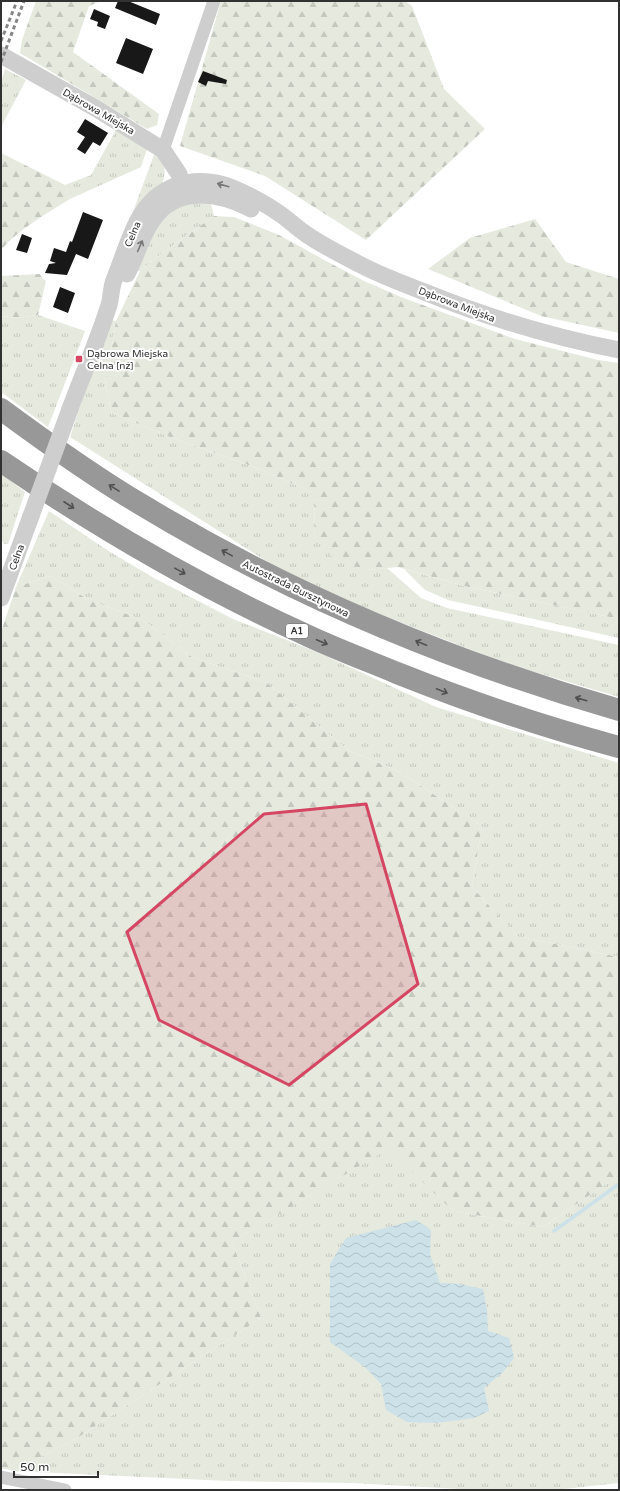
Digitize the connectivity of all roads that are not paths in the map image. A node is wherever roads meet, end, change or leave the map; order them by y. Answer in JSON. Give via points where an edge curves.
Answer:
{"nodes":[{"id":1,"x":214,"y":1,"type":"edge"},
{"id":2,"x":1,"y":55,"type":"edge"},
{"id":3,"x":163,"y":150,"type":"junction"},
{"id":4,"x":183,"y":190,"type":"junction"},
{"id":5,"x":619,"y":350,"type":"edge"},
{"id":6,"x":1,"y":409,"type":"edge"},
{"id":7,"x":1,"y":460,"type":"edge"},
{"id":8,"x":1,"y":598,"type":"edge"},
{"id":9,"x":619,"y":710,"type":"edge"},
{"id":10,"x":619,"y":747,"type":"edge"},
{"id":11,"x":1,"y":1477,"type":"edge"},
{"id":12,"x":66,"y":1490,"type":"edge"}],
"edges":[{"from":1,"to":3,"type":"street"},
{"from":2,"to":3,"type":"street","name":"Dąbrowa Miejska"},
{"from":3,"to":4,"type":"street","name":"Dąbrowa Miejska","via":[[176,168]]},
{"from":4,"to":5,"type":"street","name":"Dąbrowa Miejska","via":[[243,205],[304,233],[364,266],[479,314],[552,335]]},
{"from":4,"to":8,"type":"street","name":"Celna","bridge":true,"via":[[168,189],[145,208],[137,221]]},
{"from":9,"to":6,"type":"highway","name":"Autostrada Bursztynowa","one_way":true,"via":[[497,672],[377,626],[294,588],[141,505]]},
{"from":7,"to":10,"type":"highway","number":"A1","one_way":true,"via":[[142,550],[302,633],[492,709]]},
{"from":11,"to":12,"type":"street"}]}
